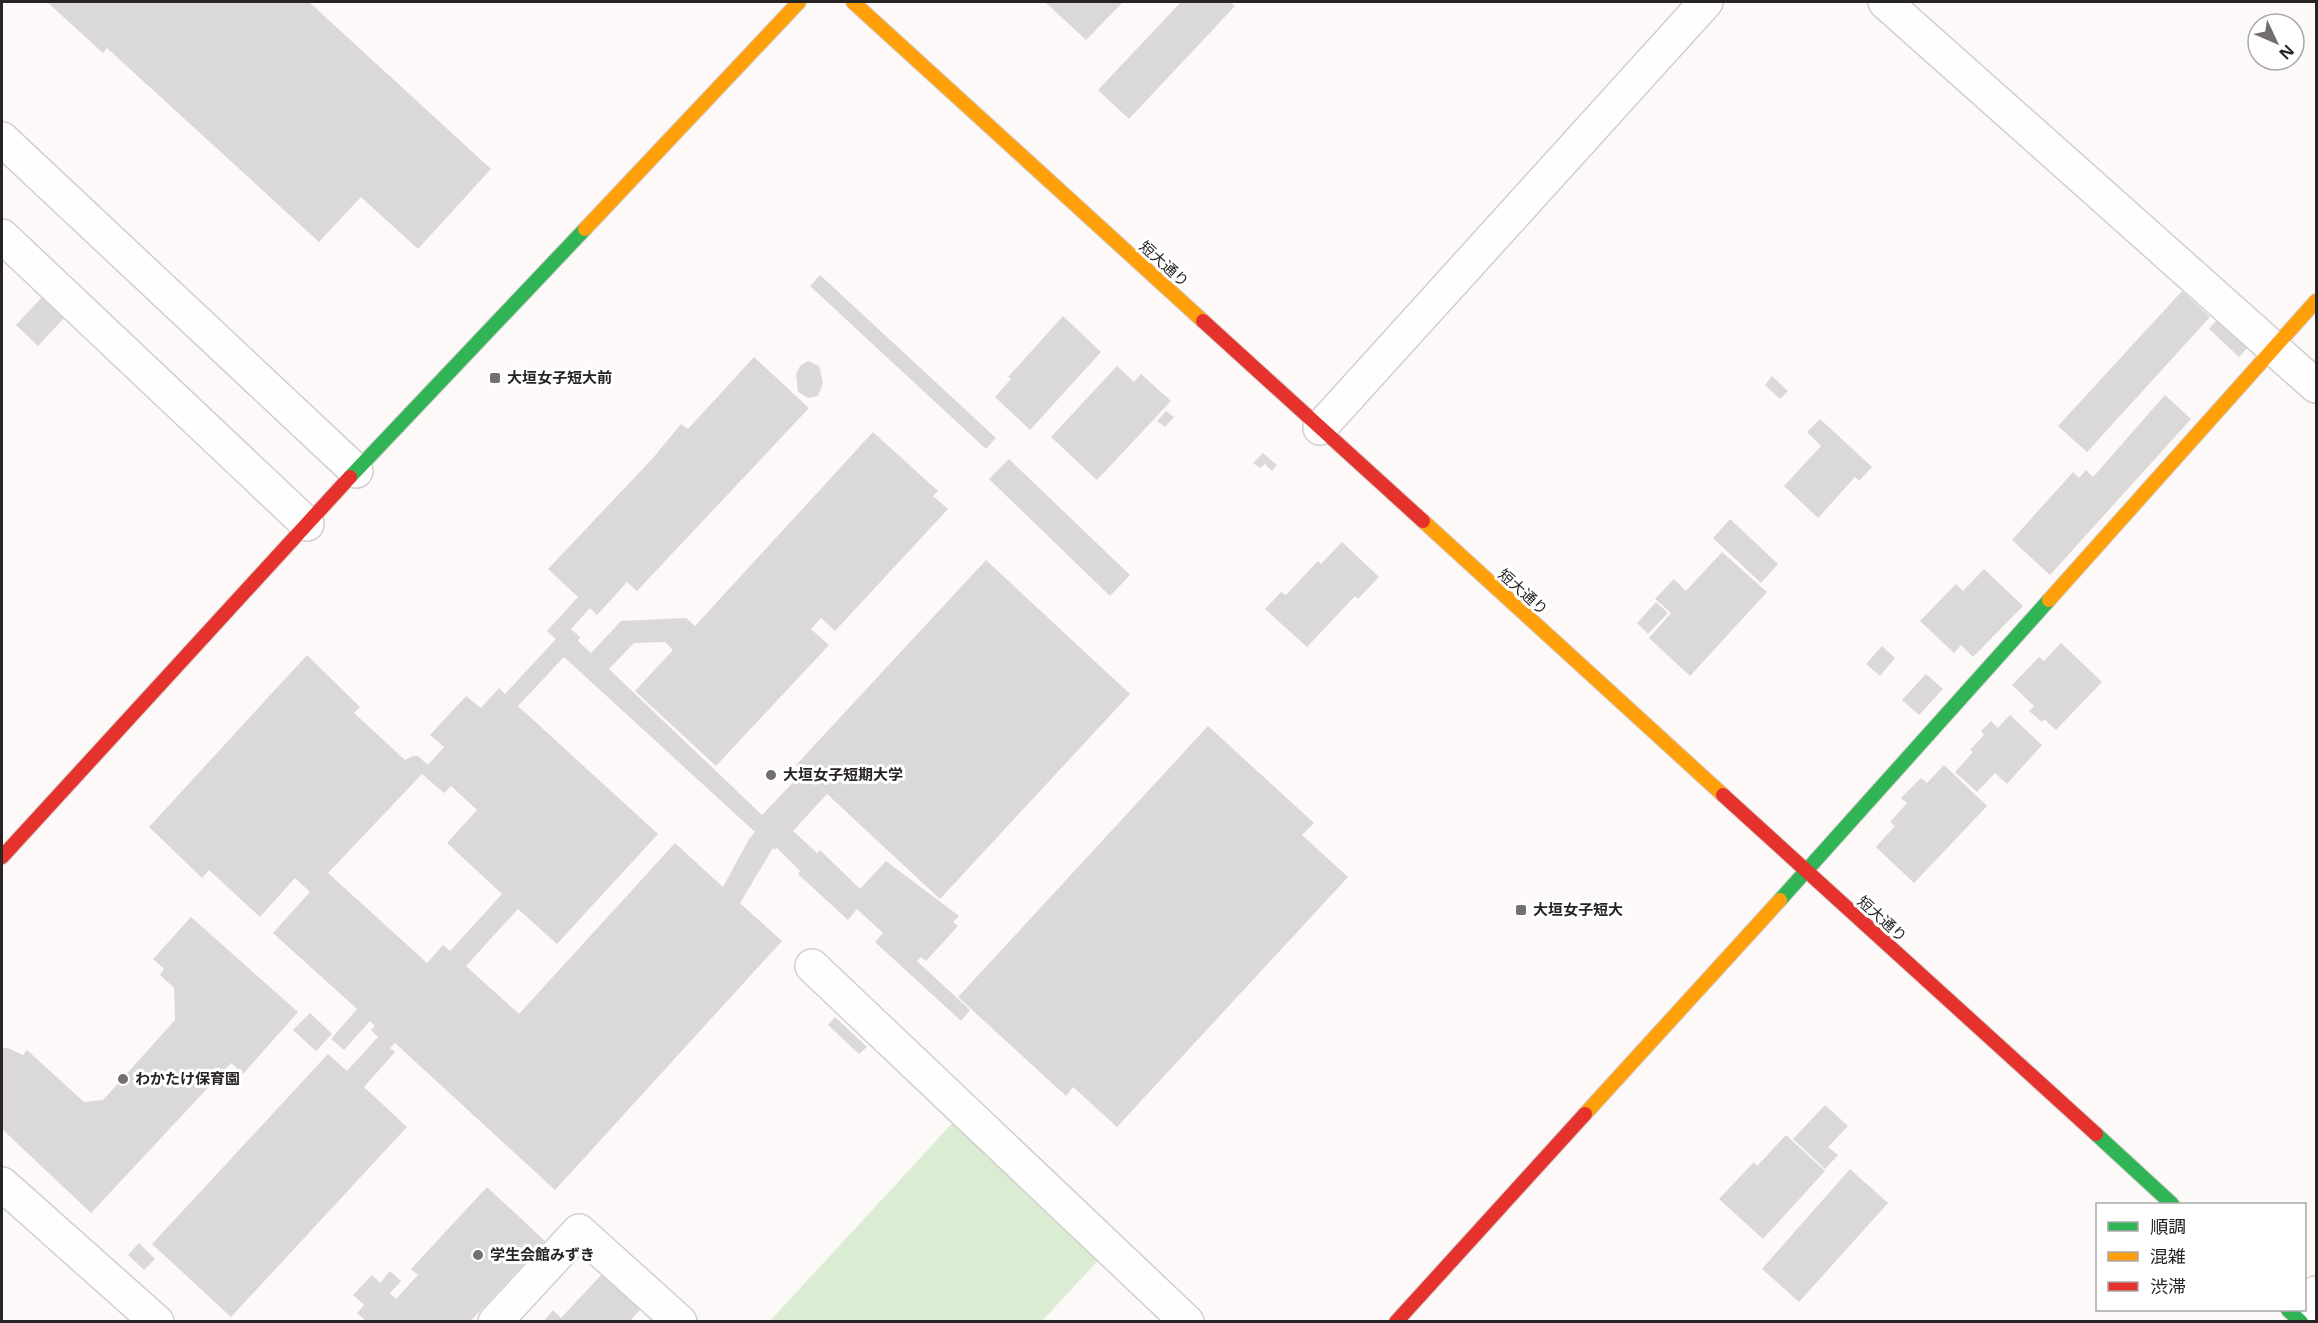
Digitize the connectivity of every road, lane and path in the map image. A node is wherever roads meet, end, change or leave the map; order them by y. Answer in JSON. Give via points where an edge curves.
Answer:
{"nodes":[{"id":1,"x":799,"y":2,"type":"edge"},
{"id":2,"x":853,"y":2,"type":"edge"},
{"id":3,"x":1706,"y":2,"type":"edge"},
{"id":4,"x":1885,"y":2,"type":"edge"},
{"id":5,"x":2,"y":139,"type":"edge"},
{"id":6,"x":2,"y":236,"type":"edge"},
{"id":7,"x":2316,"y":302,"type":"edge"},
{"id":8,"x":2275,"y":349,"type":"junction"},
{"id":9,"x":2316,"y":386,"type":"edge"},
{"id":10,"x":1320,"y":429,"type":"junction"},
{"id":11,"x":351,"y":477,"type":"junction"},
{"id":12,"x":316,"y":514,"type":"junction"},
{"id":13,"x":2,"y":857,"type":"edge"},
{"id":14,"x":1805,"y":872,"type":"junction"},
{"id":15,"x":812,"y":966,"type":"dead end"},
{"id":16,"x":2,"y":1184,"type":"edge"},
{"id":17,"x":2171,"y":1203,"type":"edge"},
{"id":18,"x":157,"y":1322,"type":"edge"},
{"id":19,"x":495,"y":1322,"type":"edge"},
{"id":20,"x":680,"y":1322,"type":"edge"},
{"id":21,"x":1186,"y":1322,"type":"edge"},
{"id":22,"x":1396,"y":1322,"type":"edge"}],
"edges":[{"from":1,"to":11,"type":"street"},
{"from":2,"to":10,"type":"street","name":"短大通り"},
{"from":3,"to":10,"type":"street"},
{"from":4,"to":8,"type":"street"},
{"from":5,"to":11,"type":"street"},
{"from":6,"to":12,"type":"street"},
{"from":7,"to":8,"type":"street"},
{"from":8,"to":9,"type":"street"},
{"from":8,"to":14,"type":"street"},
{"from":10,"to":14,"type":"street","name":"短大通り"},
{"from":11,"to":12,"type":"street"},
{"from":12,"to":13,"type":"street"},
{"from":14,"to":17,"type":"street","name":"短大通り"},
{"from":14,"to":22,"type":"street"},
{"from":15,"to":21,"type":"street"},
{"from":16,"to":18,"type":"street"},
{"from":19,"to":20,"type":"street","via":[[579,1231]]}]}
